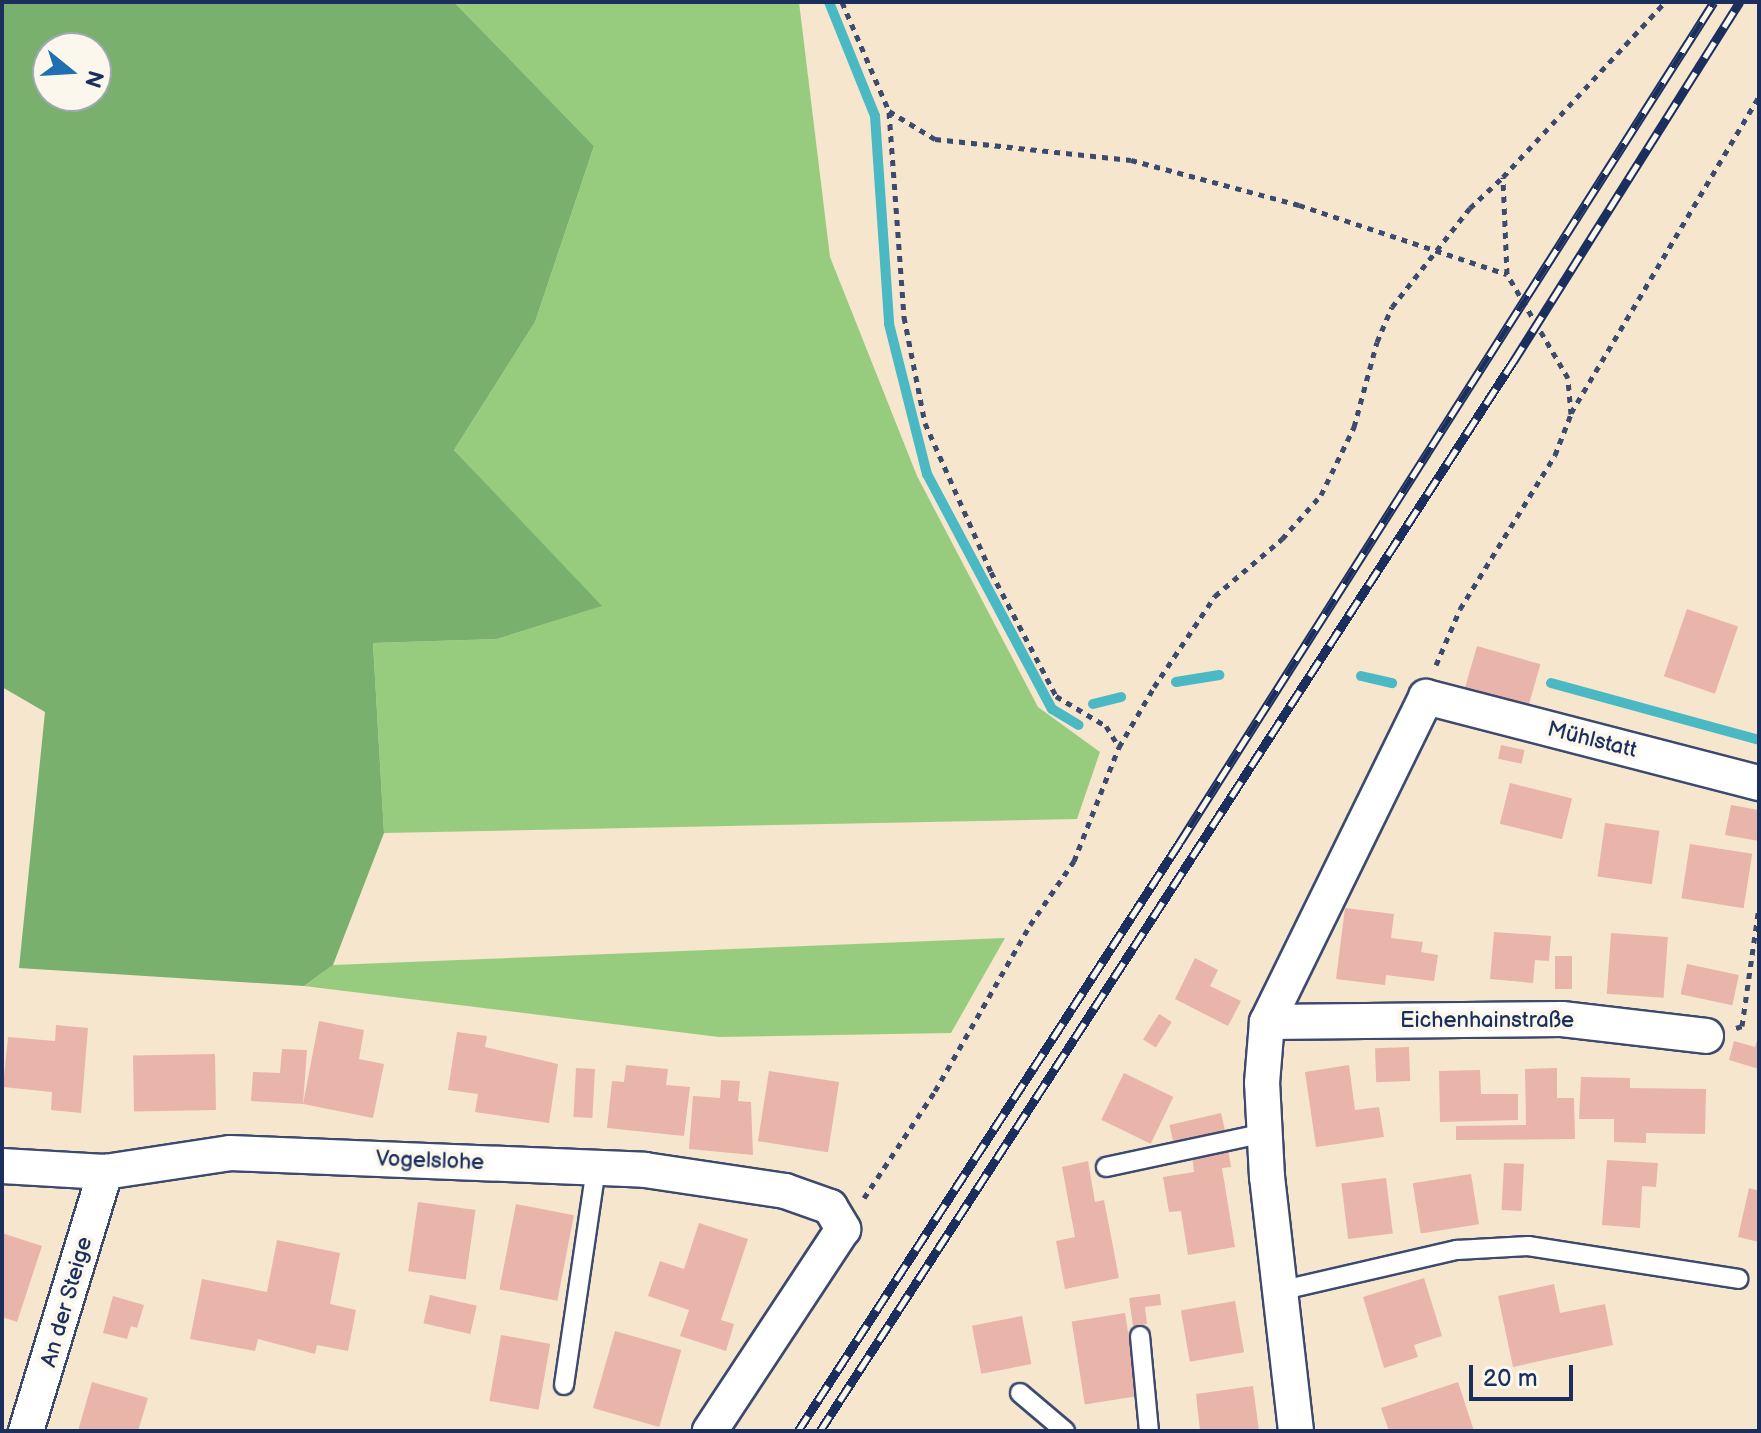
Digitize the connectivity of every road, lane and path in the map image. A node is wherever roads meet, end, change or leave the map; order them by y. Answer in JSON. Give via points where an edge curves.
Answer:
{"nodes":[{"id":1,"x":845,"y":2,"type":"edge"},
{"id":2,"x":1665,"y":2,"type":"edge"},
{"id":3,"x":1759,"y":96,"type":"edge"},
{"id":4,"x":889,"y":111,"type":"junction"},
{"id":5,"x":1503,"y":177,"type":"junction"},
{"id":6,"x":1436,"y":249,"type":"junction"},
{"id":7,"x":1507,"y":274,"type":"junction"},
{"id":8,"x":1571,"y":414,"type":"junction"},
{"id":9,"x":1438,"y":658,"type":"dead end"},
{"id":10,"x":1119,"y":747,"type":"junction"},
{"id":11,"x":1759,"y":783,"type":"edge"},
{"id":12,"x":1759,"y":907,"type":"edge"},
{"id":13,"x":1267,"y":1022,"type":"junction"},
{"id":14,"x":1706,"y":1036,"type":"joint"},
{"id":15,"x":1265,"y":1133,"type":"junction"},
{"id":16,"x":2,"y":1166,"type":"edge"},
{"id":17,"x":1106,"y":1167,"type":"dead end"},
{"id":18,"x":596,"y":1168,"type":"junction"},
{"id":19,"x":105,"y":1172,"type":"junction"},
{"id":20,"x":879,"y":1178,"type":"dead end"},
{"id":21,"x":1738,"y":1279,"type":"dead end"},
{"id":22,"x":1279,"y":1291,"type":"junction"},
{"id":23,"x":1140,"y":1336,"type":"dead end"},
{"id":24,"x":564,"y":1385,"type":"dead end"},
{"id":25,"x":1020,"y":1393,"type":"dead end"},
{"id":26,"x":26,"y":1431,"type":"edge"},
{"id":27,"x":710,"y":1431,"type":"edge"},
{"id":28,"x":1065,"y":1431,"type":"edge"},
{"id":29,"x":1149,"y":1431,"type":"edge"},
{"id":30,"x":1296,"y":1431,"type":"edge"}],
"edges":[{"from":1,"to":4,"type":"path"},
{"from":2,"to":5,"type":"path"},
{"from":3,"to":8,"type":"path"},
{"from":4,"to":6,"type":"path","via":[[935,139],[1131,160]]},
{"from":4,"to":10,"type":"path","via":[[904,317],[925,423],[991,572],[1056,696],[1106,726]]},
{"from":5,"to":6,"type":"path"},
{"from":5,"to":7,"type":"path"},
{"from":6,"to":7,"type":"path"},
{"from":6,"to":10,"type":"path","via":[[1392,307],[1354,427],[1321,495],[1282,539],[1215,596]]},
{"from":7,"to":8,"type":"path","via":[[1568,378]]},
{"from":8,"to":9,"type":"path","via":[[1555,455],[1460,609]]},
{"from":10,"to":20,"type":"path","via":[[1074,861]]},
{"from":11,"to":13,"type":"street","name":"Mühlstatt","via":[[1426,697]]},
{"from":12,"to":14,"type":"path","via":[[1742,1026]]},
{"from":13,"to":14,"type":"street","name":"Eichenhainstraße","via":[[1562,1019]]},
{"from":13,"to":15,"type":"street"},
{"from":15,"to":17,"type":"lane"},
{"from":15,"to":22,"type":"street"},
{"from":16,"to":19,"type":"street","name":"Vogelslohe"},
{"from":18,"to":19,"type":"street","name":"Vogelslohe","via":[[230,1153]]},
{"from":18,"to":24,"type":"lane"},
{"from":18,"to":27,"type":"street","name":"Vogelslohe","via":[[785,1191],[830,1207],[843,1229]]},
{"from":19,"to":26,"type":"street","name":"An der Steige"},
{"from":21,"to":22,"type":"lane","via":[[1528,1246],[1457,1250]]},
{"from":22,"to":30,"type":"street"},
{"from":23,"to":29,"type":"lane"},
{"from":25,"to":28,"type":"lane"}]}
